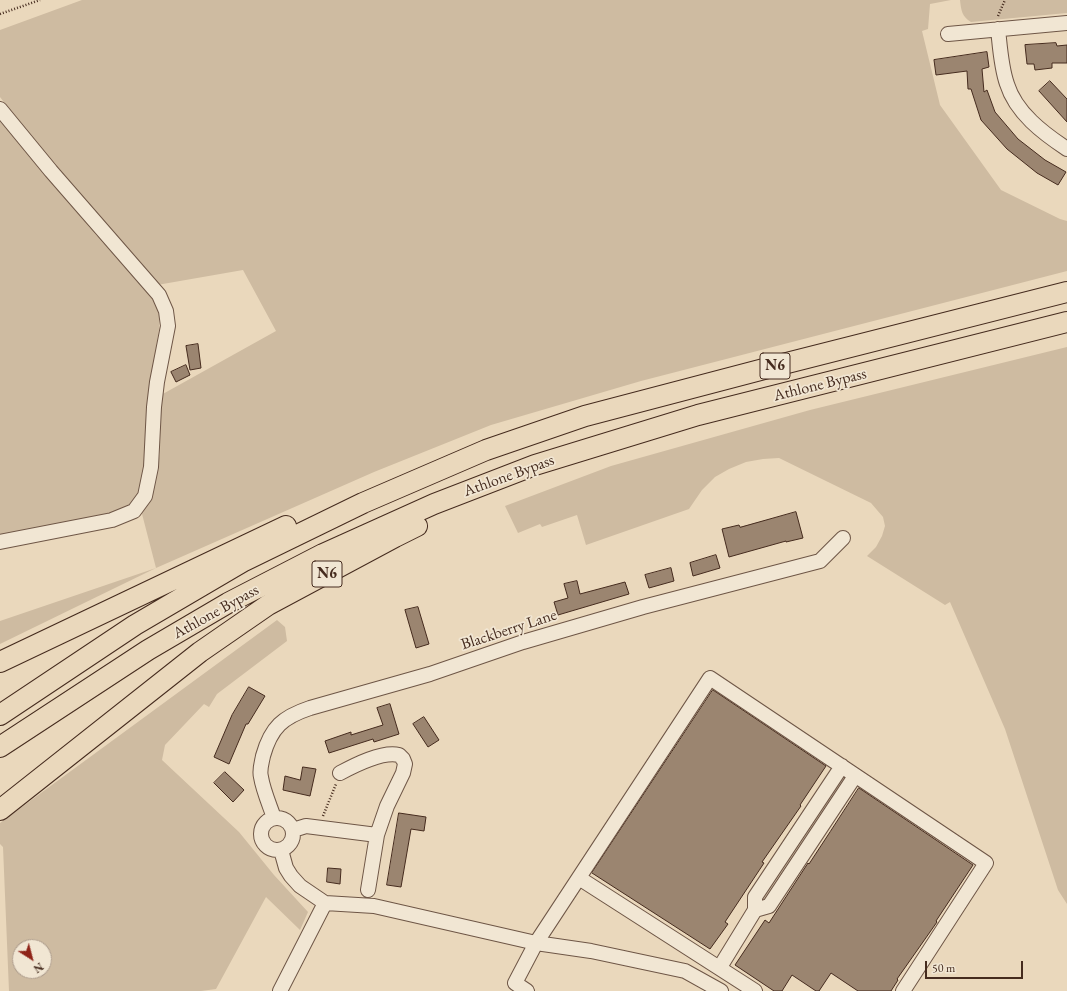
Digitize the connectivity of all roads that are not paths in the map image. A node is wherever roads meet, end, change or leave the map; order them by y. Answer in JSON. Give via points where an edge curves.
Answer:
{"nodes":[{"id":1,"x":1067,"y":23,"type":"edge"},
{"id":2,"x":998,"y":29,"type":"junction"},
{"id":3,"x":948,"y":34,"type":"dead end"},
{"id":4,"x":0,"y":109,"type":"edge"},
{"id":5,"x":1067,"y":148,"type":"edge"},
{"id":6,"x":1067,"y":292,"type":"edge"},
{"id":7,"x":1067,"y":322,"type":"edge"},
{"id":8,"x":698,"y":415,"type":"junction"},
{"id":9,"x":486,"y":450,"type":"junction"},
{"id":10,"x":843,"y":538,"type":"dead end"},
{"id":11,"x":0,"y":542,"type":"edge"},
{"id":12,"x":0,"y":662,"type":"edge"},
{"id":13,"x":0,"y":715,"type":"edge"},
{"id":14,"x":0,"y":747,"type":"edge"},
{"id":15,"x":842,"y":766,"type":"junction"},
{"id":16,"x":340,"y":773,"type":"road end"},
{"id":17,"x":856,"y":776,"type":"junction"},
{"id":18,"x":0,"y":810,"type":"edge"},
{"id":19,"x":274,"y":818,"type":"junction"},
{"id":20,"x":802,"y":826,"type":"junction"},
{"id":21,"x":293,"y":830,"type":"junction"},
{"id":22,"x":377,"y":835,"type":"junction"},
{"id":23,"x":816,"y":835,"type":"junction"},
{"id":24,"x":281,"y":850,"type":"junction"},
{"id":25,"x":579,"y":878,"type":"junction"},
{"id":26,"x":368,"y":890,"type":"dead end"},
{"id":27,"x":325,"y":903,"type":"junction"},
{"id":28,"x":755,"y":910,"type":"junction"},
{"id":29,"x":536,"y":943,"type":"junction"},
{"id":30,"x":720,"y":967,"type":"junction"},
{"id":31,"x":280,"y":991,"type":"edge"},
{"id":32,"x":527,"y":991,"type":"edge"},
{"id":33,"x":721,"y":991,"type":"edge"},
{"id":34,"x":755,"y":991,"type":"edge"},
{"id":35,"x":903,"y":991,"type":"edge"}],
"edges":[{"from":1,"to":2,"type":"street"},
{"from":2,"to":3,"type":"street"},
{"from":2,"to":5,"type":"street","via":[[1006,83],[1016,102],[1037,128]]},
{"from":4,"to":11,"type":"street","via":[[159,295],[166,311],[168,326],[157,389],[151,467],[145,496],[139,505],[131,513],[112,520]]},
{"from":6,"to":9,"type":"highway","name":"Athlone Bypass","number":"N6","via":[[585,416]]},
{"from":7,"to":8,"type":"highway","name":"Athlone Bypass","number":"N6"},
{"from":8,"to":14,"type":"highway","name":"Athlone Bypass","number":"N6","via":[[535,465],[434,504],[323,554],[228,603],[148,650]]},
{"from":8,"to":18,"type":"highway","number":"N6","via":[[495,491],[395,537],[268,605],[200,652]]},
{"from":9,"to":12,"type":"highway","number":"N6","via":[[425,467],[325,508]]},
{"from":9,"to":13,"type":"highway","name":"Athlone Bypass","number":"N6","via":[[363,503],[244,561],[135,626]]},
{"from":10,"to":19,"type":"street","name":"Blackberry Lane","via":[[820,561],[658,603],[523,642],[430,674],[292,714],[275,728],[270,736],[261,765],[261,777]]},
{"from":15,"to":17,"type":"street"},
{"from":15,"to":20,"type":"street"},
{"from":15,"to":25,"type":"street","via":[[710,678]]},
{"from":16,"to":22,"type":"street","via":[[354,765],[388,754],[399,755],[403,759],[403,773]]},
{"from":17,"to":23,"type":"street"},
{"from":17,"to":35,"type":"street","via":[[986,863]]},
{"from":19,"to":21,"type":"street","via":[[288,822]]},
{"from":19,"to":24,"type":"street","via":[[265,824],[261,833],[263,843],[271,850]]},
{"from":20,"to":23,"type":"street"},
{"from":20,"to":28,"type":"street","via":[[755,897]]},
{"from":21,"to":22,"type":"street","via":[[306,826]]},
{"from":21,"to":24,"type":"street","via":[[293,840]]},
{"from":22,"to":26,"type":"street"},
{"from":23,"to":28,"type":"street","via":[[769,906]]},
{"from":24,"to":27,"type":"street","via":[[291,876],[300,886]]},
{"from":25,"to":29,"type":"street"},
{"from":25,"to":30,"type":"street"},
{"from":27,"to":29,"type":"street","via":[[374,906]]},
{"from":27,"to":31,"type":"street"},
{"from":28,"to":30,"type":"street"},
{"from":29,"to":32,"type":"street","via":[[515,983]]},
{"from":29,"to":33,"type":"street","via":[[591,951],[685,971]]},
{"from":30,"to":34,"type":"street"}]}
